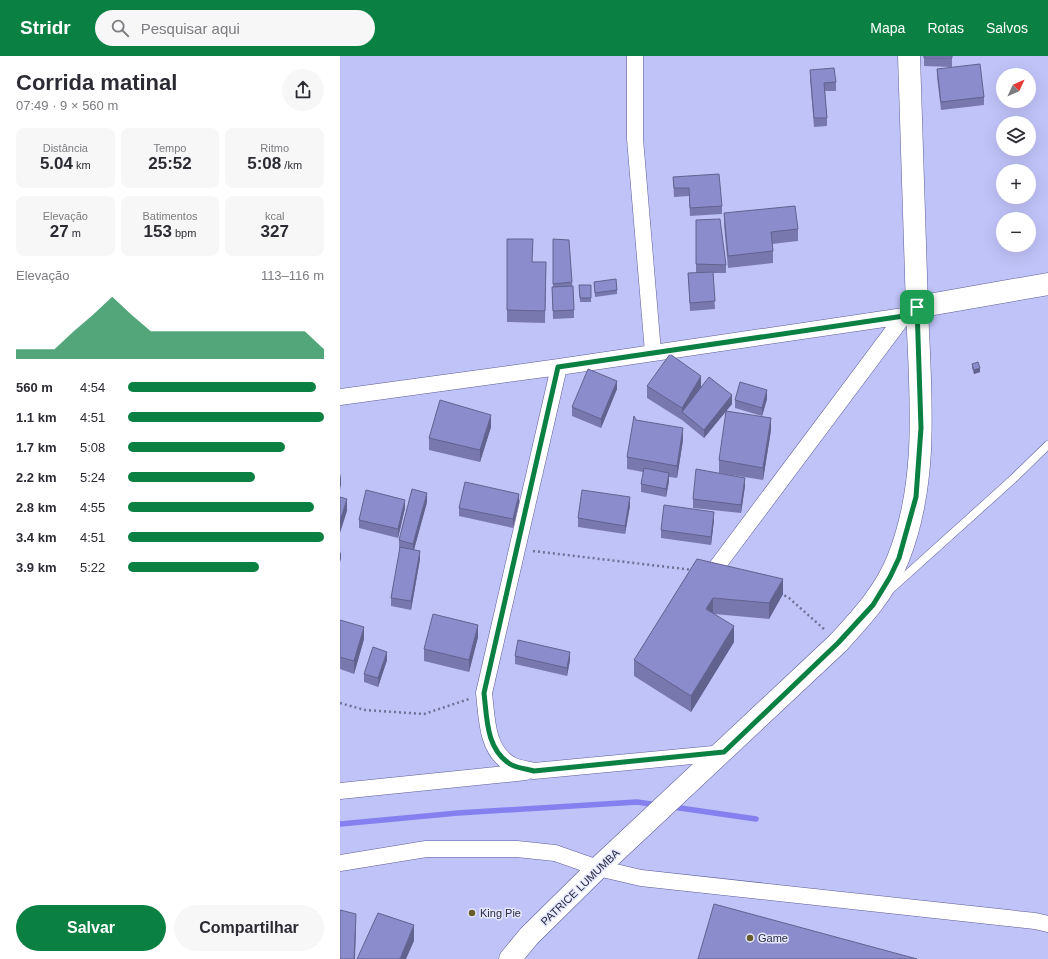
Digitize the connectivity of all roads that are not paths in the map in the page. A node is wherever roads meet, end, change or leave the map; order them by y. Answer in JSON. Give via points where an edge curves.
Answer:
{"nodes":[{"id":1,"x":635,"y":56,"type":"edge"},
{"id":2,"x":909,"y":56,"type":"edge"},
{"id":3,"x":1048,"y":284,"type":"edge"},
{"id":4,"x":911,"y":312,"type":"junction"},
{"id":5,"x":653,"y":352,"type":"junction"},
{"id":6,"x":558,"y":367,"type":"junction"},
{"id":7,"x":340,"y":397,"type":"edge"},
{"id":8,"x":1048,"y":445,"type":"edge"},
{"id":9,"x":712,"y":573,"type":"edge"},
{"id":10,"x":871,"y":607,"type":"junction"},
{"id":11,"x":724,"y":752,"type":"junction"},
{"id":12,"x":534,"y":771,"type":"junction"},
{"id":13,"x":340,"y":791,"type":"edge"},
{"id":14,"x":340,"y":863,"type":"edge"},
{"id":15,"x":598,"y":868,"type":"junction"},
{"id":16,"x":1048,"y":924,"type":"edge"},
{"id":17,"x":510,"y":959,"type":"edge"}],
"edges":[{"from":1,"to":5,"type":"street","via":[[635,139]]},
{"from":2,"to":4,"type":"street"},
{"from":3,"to":4,"type":"street"},
{"from":4,"to":5,"type":"street"},
{"from":4,"to":9,"type":"street"},
{"from":4,"to":10,"type":"street","via":[[921,428],[916,497],[899,558]]},
{"from":5,"to":6,"type":"street"},
{"from":6,"to":7,"type":"street"},
{"from":6,"to":12,"type":"street","via":[[484,693],[489,737],[500,755],[510,764]]},
{"from":8,"to":10,"type":"lane"},
{"from":10,"to":11,"type":"street","via":[[838,643]]},
{"from":11,"to":12,"type":"street"},
{"from":11,"to":15,"type":"street","name":"PATRICE LUMUMBA"},
{"from":12,"to":13,"type":"street"},
{"from":14,"to":15,"type":"street","via":[[426,849],[479,847],[555,853]]},
{"from":15,"to":16,"type":"street","via":[[641,878]]},
{"from":15,"to":17,"type":"street","name":"PATRICE LUMUMBA","via":[[529,936]]}]}
